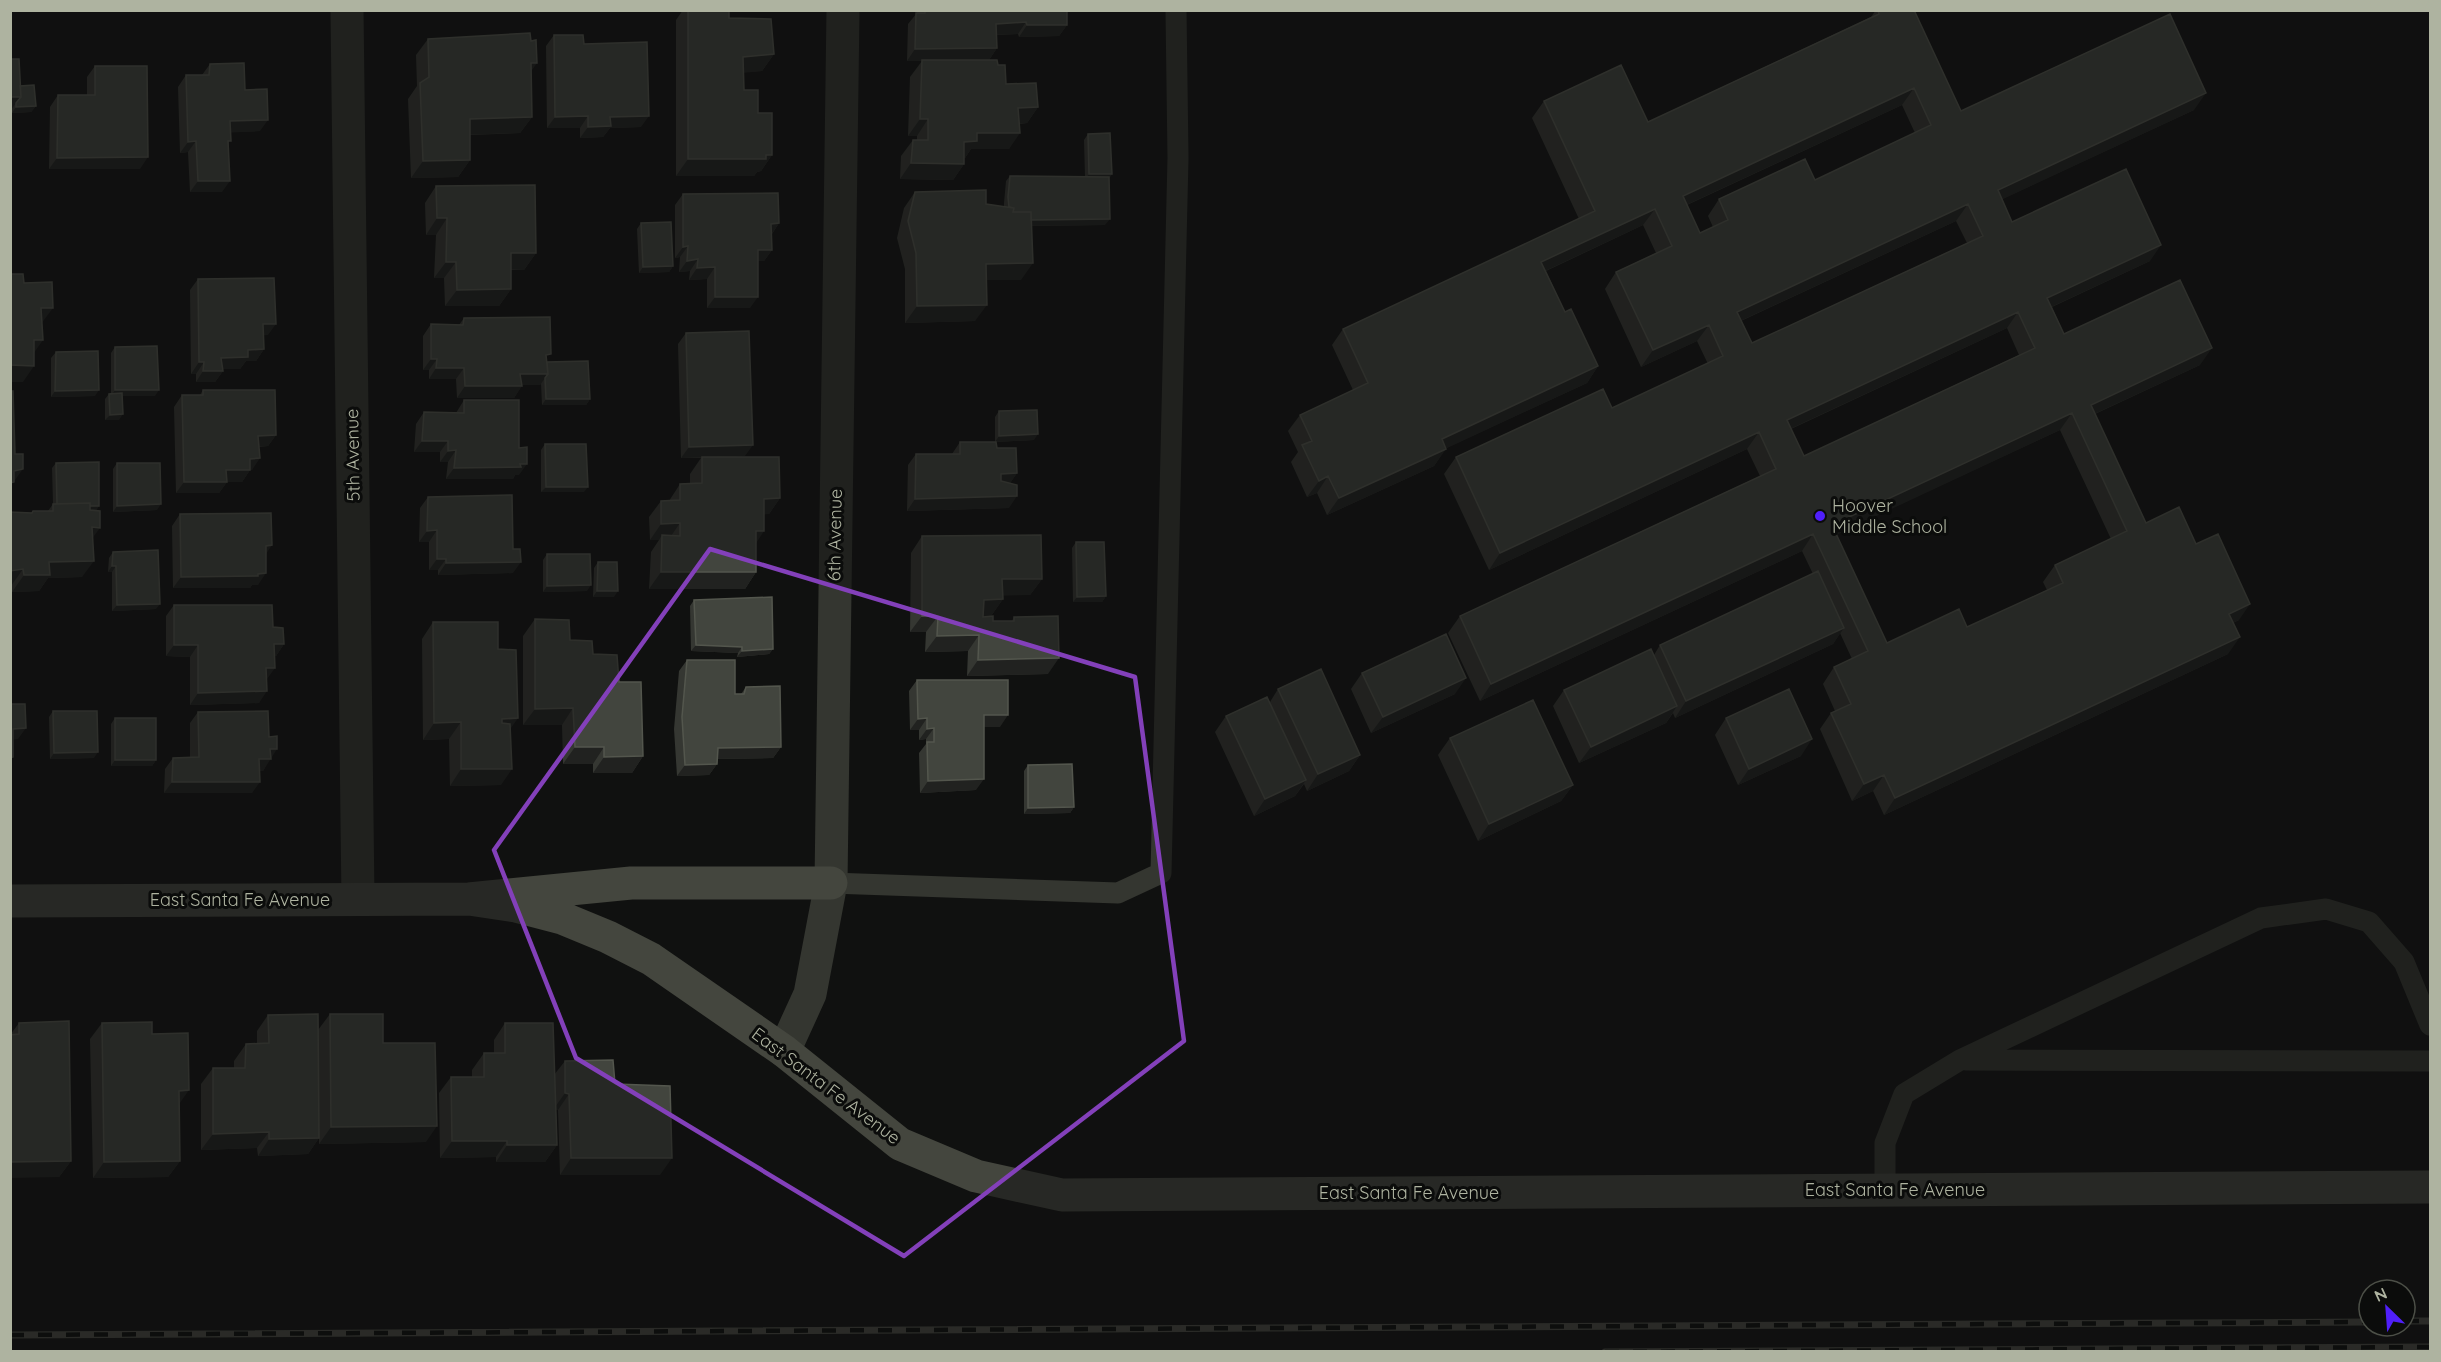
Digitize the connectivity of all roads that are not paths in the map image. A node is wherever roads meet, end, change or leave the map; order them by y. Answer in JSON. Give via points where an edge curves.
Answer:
{"nodes":[{"id":1,"x":347,"y":10,"type":"edge"},
{"id":2,"x":843,"y":10,"type":"edge"},
{"id":3,"x":1176,"y":10,"type":"edge"},
{"id":4,"x":831,"y":883,"type":"junction"},
{"id":5,"x":358,"y":899,"type":"junction"},
{"id":6,"x":469,"y":899,"type":"junction"},
{"id":7,"x":10,"y":901,"type":"edge"},
{"id":8,"x":2430,"y":1025,"type":"edge"},
{"id":9,"x":784,"y":1051,"type":"junction"},
{"id":10,"x":1960,"y":1060,"type":"junction"},
{"id":11,"x":2430,"y":1061,"type":"edge"},
{"id":12,"x":2430,"y":1187,"type":"edge"},
{"id":13,"x":1885,"y":1190,"type":"junction"}],
"edges":[{"from":1,"to":5,"type":"street","name":"5th Avenue"},
{"from":2,"to":4,"type":"street","name":"6th Avenue"},
{"from":3,"to":4,"type":"lane","via":[[1178,158],[1161,873],[1118,893]]},
{"from":4,"to":6,"type":"street","name":"East Santa Fe Avenue","via":[[631,883]]},
{"from":4,"to":9,"type":"street","name":"6th Avenue","via":[[810,994]]},
{"from":5,"to":6,"type":"street","name":"East Santa Fe Avenue"},
{"from":5,"to":7,"type":"street","name":"East Santa Fe Avenue"},
{"from":6,"to":9,"type":"street","name":"East Santa Fe Avenue","via":[[551,915],[608,937],[651,959]]},
{"from":8,"to":10,"type":"lane","via":[[2404,962],[2369,922],[2326,909],[2261,918]]},
{"from":9,"to":13,"type":"street","name":"East Santa Fe Avenue","via":[[900,1144],[976,1176],[1062,1195]]},
{"from":10,"to":11,"type":"lane"},
{"from":10,"to":13,"type":"lane","via":[[1904,1094],[1885,1143]]},
{"from":12,"to":13,"type":"street","name":"East Santa Fe Avenue"}]}
